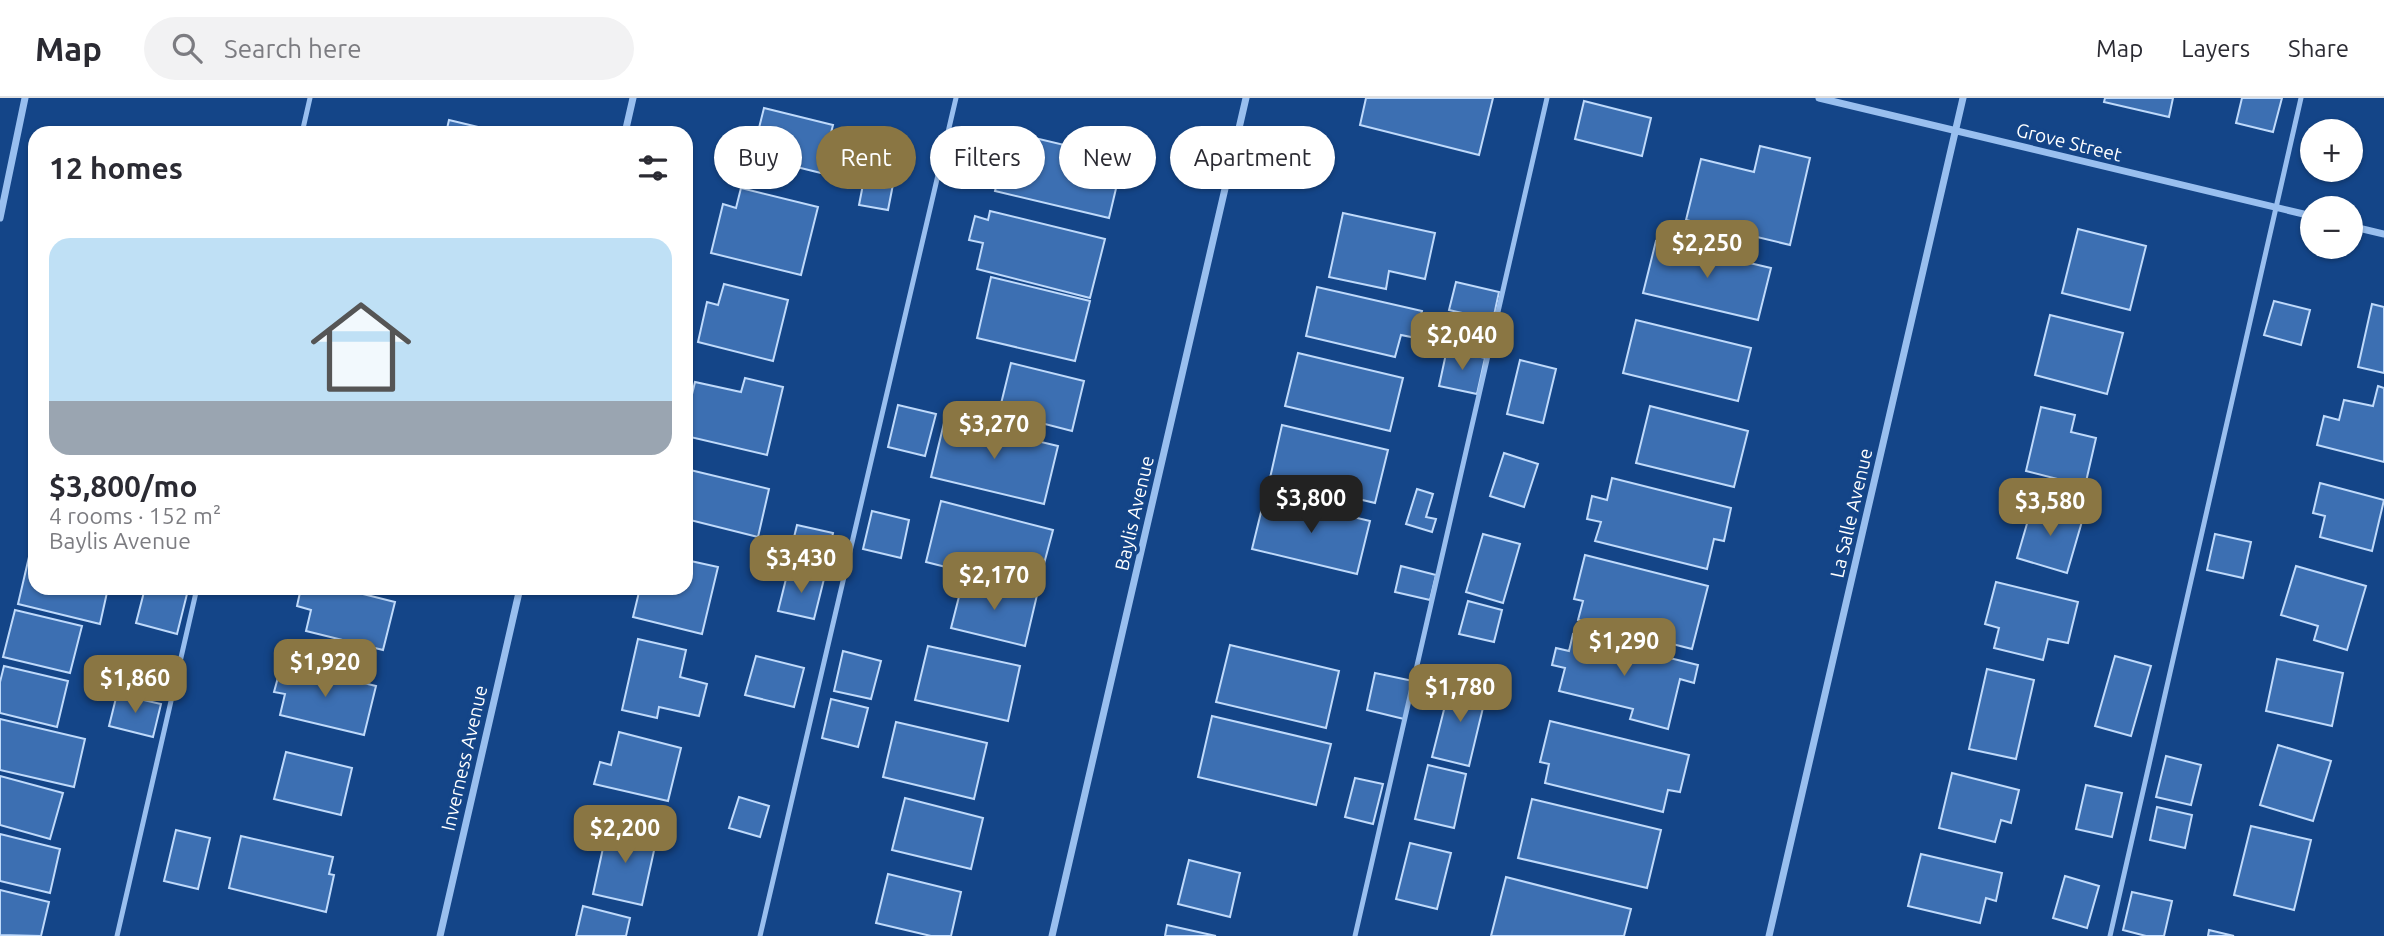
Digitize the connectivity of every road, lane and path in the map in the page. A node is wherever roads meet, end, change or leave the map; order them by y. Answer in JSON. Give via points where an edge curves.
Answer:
{"nodes":[{"id":1,"x":25,"y":98,"type":"edge"},
{"id":2,"x":310,"y":98,"type":"edge"},
{"id":3,"x":633,"y":98,"type":"edge"},
{"id":4,"x":956,"y":98,"type":"edge"},
{"id":5,"x":1246,"y":98,"type":"edge"},
{"id":6,"x":1547,"y":98,"type":"edge"},
{"id":7,"x":1819,"y":98,"type":"edge"},
{"id":8,"x":1963,"y":98,"type":"edge"},
{"id":9,"x":2301,"y":98,"type":"edge"},
{"id":10,"x":304,"y":126,"type":"edge"},
{"id":11,"x":627,"y":126,"type":"edge"},
{"id":12,"x":1956,"y":130,"type":"junction"},
{"id":13,"x":1,"y":208,"type":"edge"},
{"id":14,"x":2276,"y":208,"type":"junction"},
{"id":15,"x":2300,"y":213,"type":"edge"},
{"id":16,"x":0,"y":218,"type":"edge"},
{"id":17,"x":2363,"y":229,"type":"edge"},
{"id":18,"x":2384,"y":234,"type":"edge"},
{"id":19,"x":195,"y":595,"type":"edge"},
{"id":20,"x":518,"y":595,"type":"edge"},
{"id":21,"x":117,"y":936,"type":"edge"},
{"id":22,"x":440,"y":936,"type":"edge"},
{"id":23,"x":760,"y":936,"type":"edge"},
{"id":24,"x":1052,"y":936,"type":"edge"},
{"id":25,"x":1355,"y":936,"type":"edge"},
{"id":26,"x":1769,"y":936,"type":"edge"},
{"id":27,"x":2110,"y":936,"type":"edge"}],
"edges":[{"from":1,"to":13,"type":"street"},
{"from":2,"to":10,"type":"lane"},
{"from":3,"to":11,"type":"street"},
{"from":4,"to":23,"type":"lane"},
{"from":5,"to":24,"type":"street","name":"Baylis Avenue"},
{"from":6,"to":25,"type":"lane"},
{"from":7,"to":12,"type":"street","name":"Grove Street"},
{"from":8,"to":12,"type":"street","name":"La Salle Avenue"},
{"from":9,"to":14,"type":"lane"},
{"from":12,"to":14,"type":"street","name":"Grove Street"},
{"from":12,"to":26,"type":"street","name":"La Salle Avenue"},
{"from":13,"to":16,"type":"street"},
{"from":14,"to":15,"type":"street","name":"Grove Street"},
{"from":14,"to":27,"type":"lane"},
{"from":17,"to":18,"type":"street"},
{"from":19,"to":21,"type":"lane"},
{"from":20,"to":22,"type":"street","name":"Inverness Avenue"}]}
